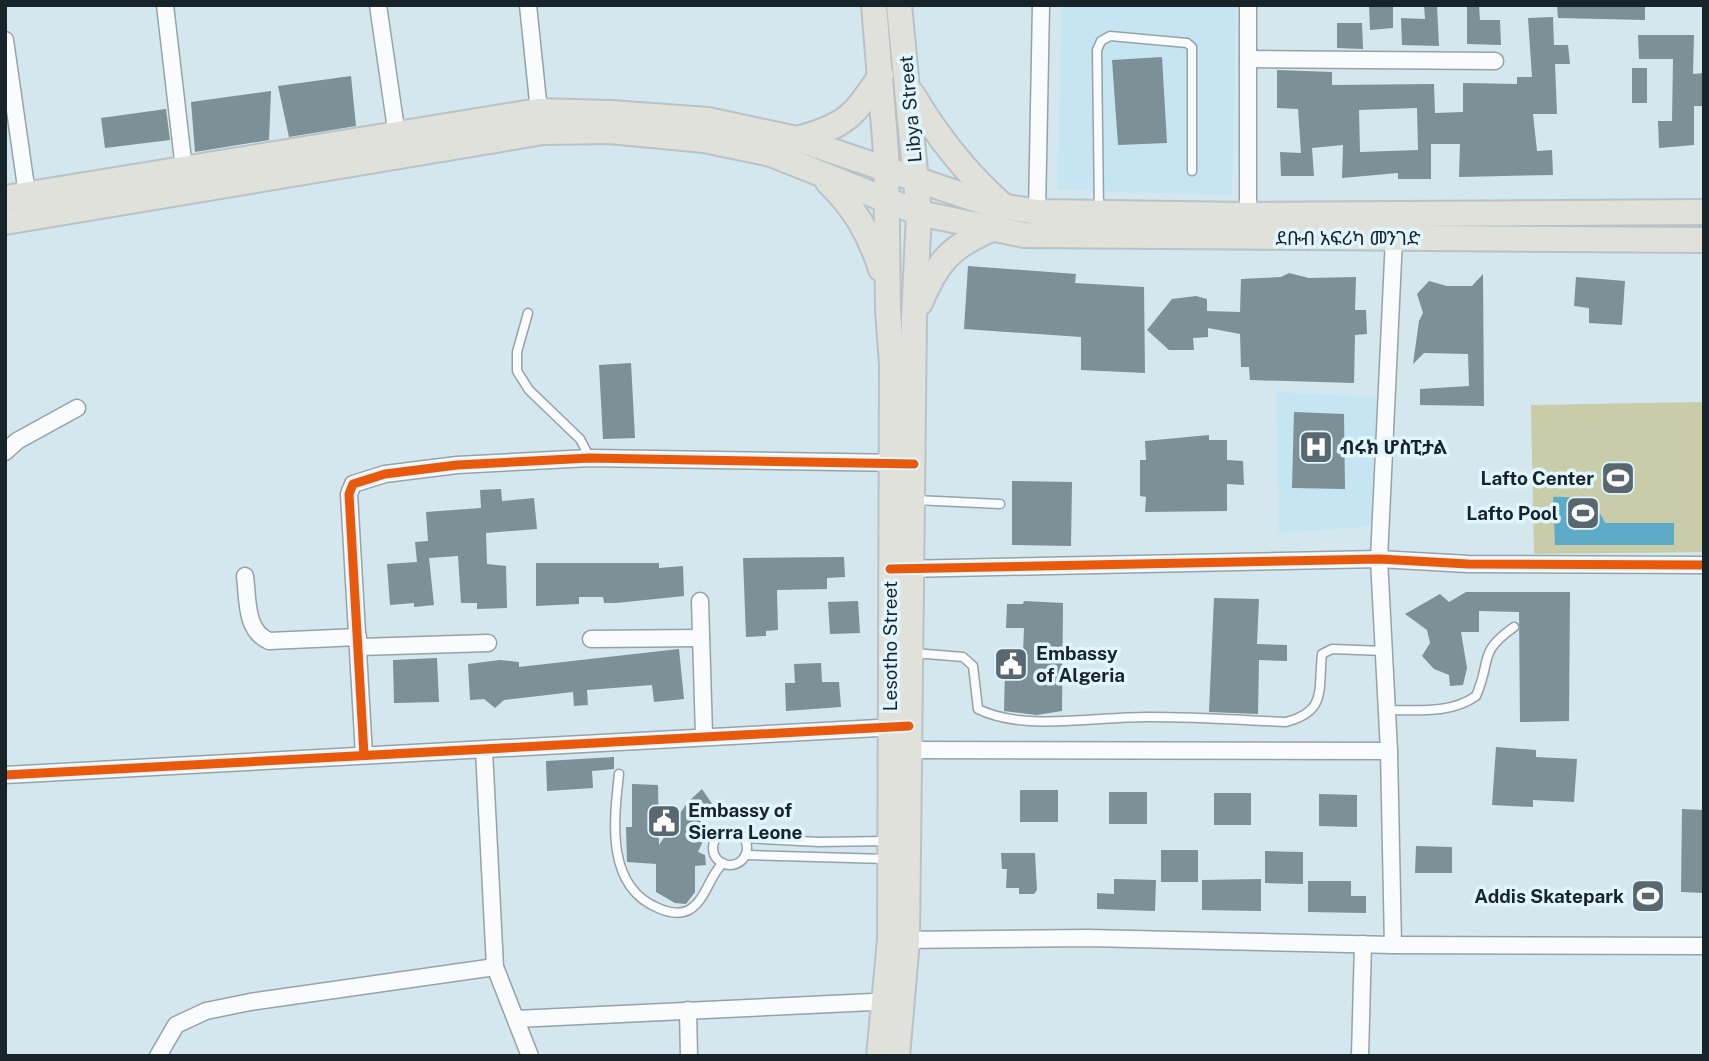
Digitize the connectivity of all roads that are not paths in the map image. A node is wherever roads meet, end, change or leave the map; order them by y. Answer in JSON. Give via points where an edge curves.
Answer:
{"nodes":[{"id":1,"x":164,"y":5,"type":"edge"},
{"id":2,"x":378,"y":5,"type":"edge"},
{"id":3,"x":528,"y":5,"type":"edge"},
{"id":4,"x":874,"y":5,"type":"edge"},
{"id":5,"x":900,"y":5,"type":"edge"},
{"id":6,"x":1041,"y":5,"type":"edge"},
{"id":7,"x":1248,"y":5,"type":"edge"},
{"id":8,"x":5,"y":40,"type":"edge"},
{"id":9,"x":1248,"y":58,"type":"junction"},
{"id":10,"x":1495,"y":61,"type":"dead end"},
{"id":11,"x":881,"y":75,"type":"junction"},
{"id":12,"x":909,"y":89,"type":"junction"},
{"id":13,"x":539,"y":111,"type":"junction"},
{"id":14,"x":397,"y":136,"type":"junction"},
{"id":15,"x":797,"y":139,"type":"junction"},
{"id":16,"x":887,"y":162,"type":"junction"},
{"id":17,"x":184,"y":169,"type":"junction"},
{"id":18,"x":1192,"y":171,"type":"dead end"},
{"id":19,"x":820,"y":175,"type":"junction"},
{"id":20,"x":916,"y":180,"type":"junction"},
{"id":21,"x":887,"y":202,"type":"junction"},
{"id":22,"x":22,"y":205,"type":"edge"},
{"id":23,"x":1004,"y":207,"type":"junction"},
{"id":24,"x":1037,"y":212,"type":"junction"},
{"id":25,"x":1704,"y":212,"type":"edge"},
{"id":26,"x":919,"y":213,"type":"junction"},
{"id":27,"x":1099,"y":213,"type":"junction"},
{"id":28,"x":5,"y":222,"type":"edge"},
{"id":29,"x":1248,"y":226,"type":"junction"},
{"id":30,"x":992,"y":229,"type":"junction"},
{"id":31,"x":1394,"y":238,"type":"junction"},
{"id":32,"x":1704,"y":240,"type":"edge"},
{"id":33,"x":888,"y":288,"type":"junction"},
{"id":34,"x":528,"y":313,"type":"dead end"},
{"id":35,"x":914,"y":317,"type":"junction"},
{"id":36,"x":77,"y":408,"type":"dead end"},
{"id":37,"x":5,"y":452,"type":"edge"},
{"id":38,"x":590,"y":458,"type":"junction"},
{"id":39,"x":902,"y":463,"type":"junction"},
{"id":40,"x":902,"y":500,"type":"junction"},
{"id":41,"x":1000,"y":503,"type":"dead end"},
{"id":42,"x":1379,"y":559,"type":"junction"},
{"id":43,"x":1704,"y":565,"type":"edge"},
{"id":44,"x":900,"y":569,"type":"junction"},
{"id":45,"x":245,"y":576,"type":"dead end"},
{"id":46,"x":700,"y":601,"type":"dead end"},
{"id":47,"x":1514,"y":626,"type":"dead end"},
{"id":48,"x":701,"y":638,"type":"junction"},
{"id":49,"x":592,"y":639,"type":"dead end"},
{"id":50,"x":359,"y":642,"type":"junction"},
{"id":51,"x":488,"y":643,"type":"dead end"},
{"id":52,"x":1384,"y":651,"type":"junction"},
{"id":53,"x":900,"y":652,"type":"junction"},
{"id":54,"x":1387,"y":710,"type":"junction"},
{"id":55,"x":704,"y":735,"type":"junction"},
{"id":56,"x":899,"y":738,"type":"junction"},
{"id":57,"x":484,"y":750,"type":"junction"},
{"id":58,"x":1389,"y":751,"type":"junction"},
{"id":59,"x":364,"y":755,"type":"junction"},
{"id":60,"x":619,"y":774,"type":"dead end"},
{"id":61,"x":5,"y":775,"type":"edge"},
{"id":62,"x":744,"y":838,"type":"junction"},
{"id":63,"x":899,"y":850,"type":"junction"},
{"id":64,"x":746,"y":855,"type":"junction"},
{"id":65,"x":723,"y":863,"type":"junction"},
{"id":66,"x":898,"y":940,"type":"junction"},
{"id":67,"x":1363,"y":944,"type":"junction"},
{"id":68,"x":1393,"y":944,"type":"junction"},
{"id":69,"x":1704,"y":946,"type":"edge"},
{"id":70,"x":495,"y":967,"type":"junction"},
{"id":71,"x":895,"y":1002,"type":"junction"},
{"id":72,"x":688,"y":1010,"type":"junction"},
{"id":73,"x":516,"y":1018,"type":"junction"},
{"id":74,"x":158,"y":1056,"type":"edge"},
{"id":75,"x":530,"y":1056,"type":"edge"},
{"id":76,"x":688,"y":1056,"type":"edge"},
{"id":77,"x":879,"y":1056,"type":"edge"},
{"id":78,"x":897,"y":1056,"type":"edge"},
{"id":79,"x":1360,"y":1056,"type":"edge"}],
"edges":[{"from":1,"to":17,"type":"street"},
{"from":2,"to":14,"type":"street"},
{"from":3,"to":13,"type":"street"},
{"from":4,"to":11,"type":"main road","name":"Libya Street"},
{"from":5,"to":12,"type":"main road","name":"Libya Street"},
{"from":6,"to":24,"type":"street"},
{"from":7,"to":9,"type":"street"},
{"from":8,"to":22,"type":"street"},
{"from":9,"to":10,"type":"street"},
{"from":9,"to":29,"type":"street"},
{"from":11,"to":15,"type":"main road","via":[[858,111],[822,132]]},
{"from":11,"to":16,"type":"main road","name":"Libya Street"},
{"from":12,"to":20,"type":"main road","name":"Libya Street"},
{"from":12,"to":23,"type":"main road","via":[[934,131]]},
{"from":13,"to":14,"type":"main road","name":"ደቡብ አፍሪካ መንገድ"},
{"from":13,"to":15,"type":"main road","name":"ደቡብ አፍሪካ መንገድ","via":[[708,120]]},
{"from":14,"to":17,"type":"main road","name":"ደቡብ አፍሪካ መንገድ"},
{"from":15,"to":16,"type":"main road","name":"ደቡብ አፍሪካ መንገድ"},
{"from":16,"to":20,"type":"main road","name":"ደቡብ አፍሪካ መንገድ"},
{"from":16,"to":21,"type":"main road","name":"Lesotho Street"},
{"from":17,"to":22,"type":"main road","name":"ደቡብ አፍሪካ መንገድ"},
{"from":18,"to":27,"type":"lane","via":[[1192,47],[1110,36],[1097,50]]},
{"from":19,"to":21,"type":"main road","name":"ደቡብ አፍሪካ መንገድ"},
{"from":19,"to":22,"type":"main road","name":"ደቡብ አፍሪካ መንገድ","via":[[771,155],[704,140],[610,131],[543,132]]},
{"from":19,"to":33,"type":"main road","via":[[850,204],[873,246]]},
{"from":20,"to":23,"type":"main road","name":"ደቡብ አፍሪካ መንገድ"},
{"from":20,"to":26,"type":"main road","name":"Libya Street"},
{"from":21,"to":26,"type":"main road","name":"ደቡብ አፍሪካ መንገድ"},
{"from":21,"to":33,"type":"main road","name":"Lesotho Street"},
{"from":22,"to":28,"type":"main road"},
{"from":23,"to":24,"type":"main road","name":"ደቡብ አፍሪካ መንገድ"},
{"from":24,"to":27,"type":"main road","name":"ደቡብ አፍሪካ መንገድ"},
{"from":25,"to":29,"type":"main road","name":"ደቡብ አፍሪካ መንገድ"},
{"from":26,"to":30,"type":"main road","name":"ደቡብ አፍሪካ መንገድ"},
{"from":26,"to":35,"type":"main road","name":"Lesotho Street"},
{"from":27,"to":29,"type":"main road","name":"ደቡብ አፍሪካ መንገድ"},
{"from":29,"to":30,"type":"main road","name":"ደቡብ አፍሪካ መንገድ","via":[[1069,237]]},
{"from":29,"to":31,"type":"main road","name":"ደቡብ አፍሪካ መንገድ"},
{"from":30,"to":35,"type":"main road","via":[[949,253],[932,275]]},
{"from":31,"to":32,"type":"main road","name":"ደቡብ አፍሪካ መንገድ"},
{"from":31,"to":42,"type":"street"},
{"from":33,"to":39,"type":"main road","name":"Lesotho Street"},
{"from":34,"to":38,"type":"lane","via":[[517,352],[517,372],[529,390],[580,439]]},
{"from":35,"to":39,"type":"main road","name":"Lesotho Street"},
{"from":36,"to":37,"type":"street"},
{"from":38,"to":39,"type":"street"},
{"from":38,"to":50,"type":"street","via":[[457,465],[384,474],[353,484],[349,494]]},
{"from":39,"to":40,"type":"main road","name":"Lesotho Street"},
{"from":40,"to":41,"type":"lane"},
{"from":40,"to":44,"type":"main road","name":"Lesotho Street"},
{"from":42,"to":43,"type":"street"},
{"from":42,"to":44,"type":"street"},
{"from":42,"to":52,"type":"street"},
{"from":44,"to":53,"type":"main road","name":"Lesotho Street"},
{"from":45,"to":50,"type":"street","via":[[252,628],[262,638]]},
{"from":46,"to":48,"type":"street"},
{"from":47,"to":54,"type":"lane","via":[[1494,640],[1479,690],[1467,703],[1432,710]]},
{"from":48,"to":49,"type":"street"},
{"from":48,"to":55,"type":"street"},
{"from":50,"to":51,"type":"street"},
{"from":50,"to":59,"type":"street"},
{"from":52,"to":53,"type":"lane","via":[[1332,649],[1322,654],[1317,705],[1306,717],[1286,722],[1150,716],[1041,721],[990,715],[978,709],[973,666],[963,657]]},
{"from":52,"to":54,"type":"street"},
{"from":53,"to":56,"type":"main road","name":"Lesotho Street"},
{"from":54,"to":58,"type":"street"},
{"from":55,"to":56,"type":"street"},
{"from":55,"to":57,"type":"street"},
{"from":56,"to":58,"type":"street"},
{"from":56,"to":63,"type":"main road","name":"Lesotho Street"},
{"from":57,"to":59,"type":"street"},
{"from":57,"to":70,"type":"street"},
{"from":58,"to":68,"type":"street"},
{"from":59,"to":61,"type":"street"},
{"from":60,"to":65,"type":"lane","via":[[613,837],[616,850],[633,888],[651,905],[669,912],[687,911],[699,901]]},
{"from":62,"to":63,"type":"lane"},
{"from":62,"to":64,"type":"lane"},
{"from":62,"to":65,"type":"lane","via":[[730,831],[716,839],[716,855]]},
{"from":63,"to":64,"type":"lane"},
{"from":63,"to":66,"type":"main road","name":"Lesotho Street"},
{"from":64,"to":65,"type":"lane","via":[[738,863]]},
{"from":66,"to":67,"type":"street","via":[[1088,938]]},
{"from":66,"to":71,"type":"main road","name":"Lesotho Street"},
{"from":67,"to":68,"type":"street"},
{"from":67,"to":79,"type":"street"},
{"from":68,"to":69,"type":"street"},
{"from":70,"to":73,"type":"street"},
{"from":70,"to":74,"type":"street","via":[[206,1012],[176,1025]]},
{"from":71,"to":72,"type":"street"},
{"from":71,"to":77,"type":"main road","name":"Lesotho Street"},
{"from":71,"to":78,"type":"main road","name":"Lesotho Street"},
{"from":72,"to":73,"type":"street"},
{"from":72,"to":76,"type":"street"},
{"from":73,"to":75,"type":"street"}]}
